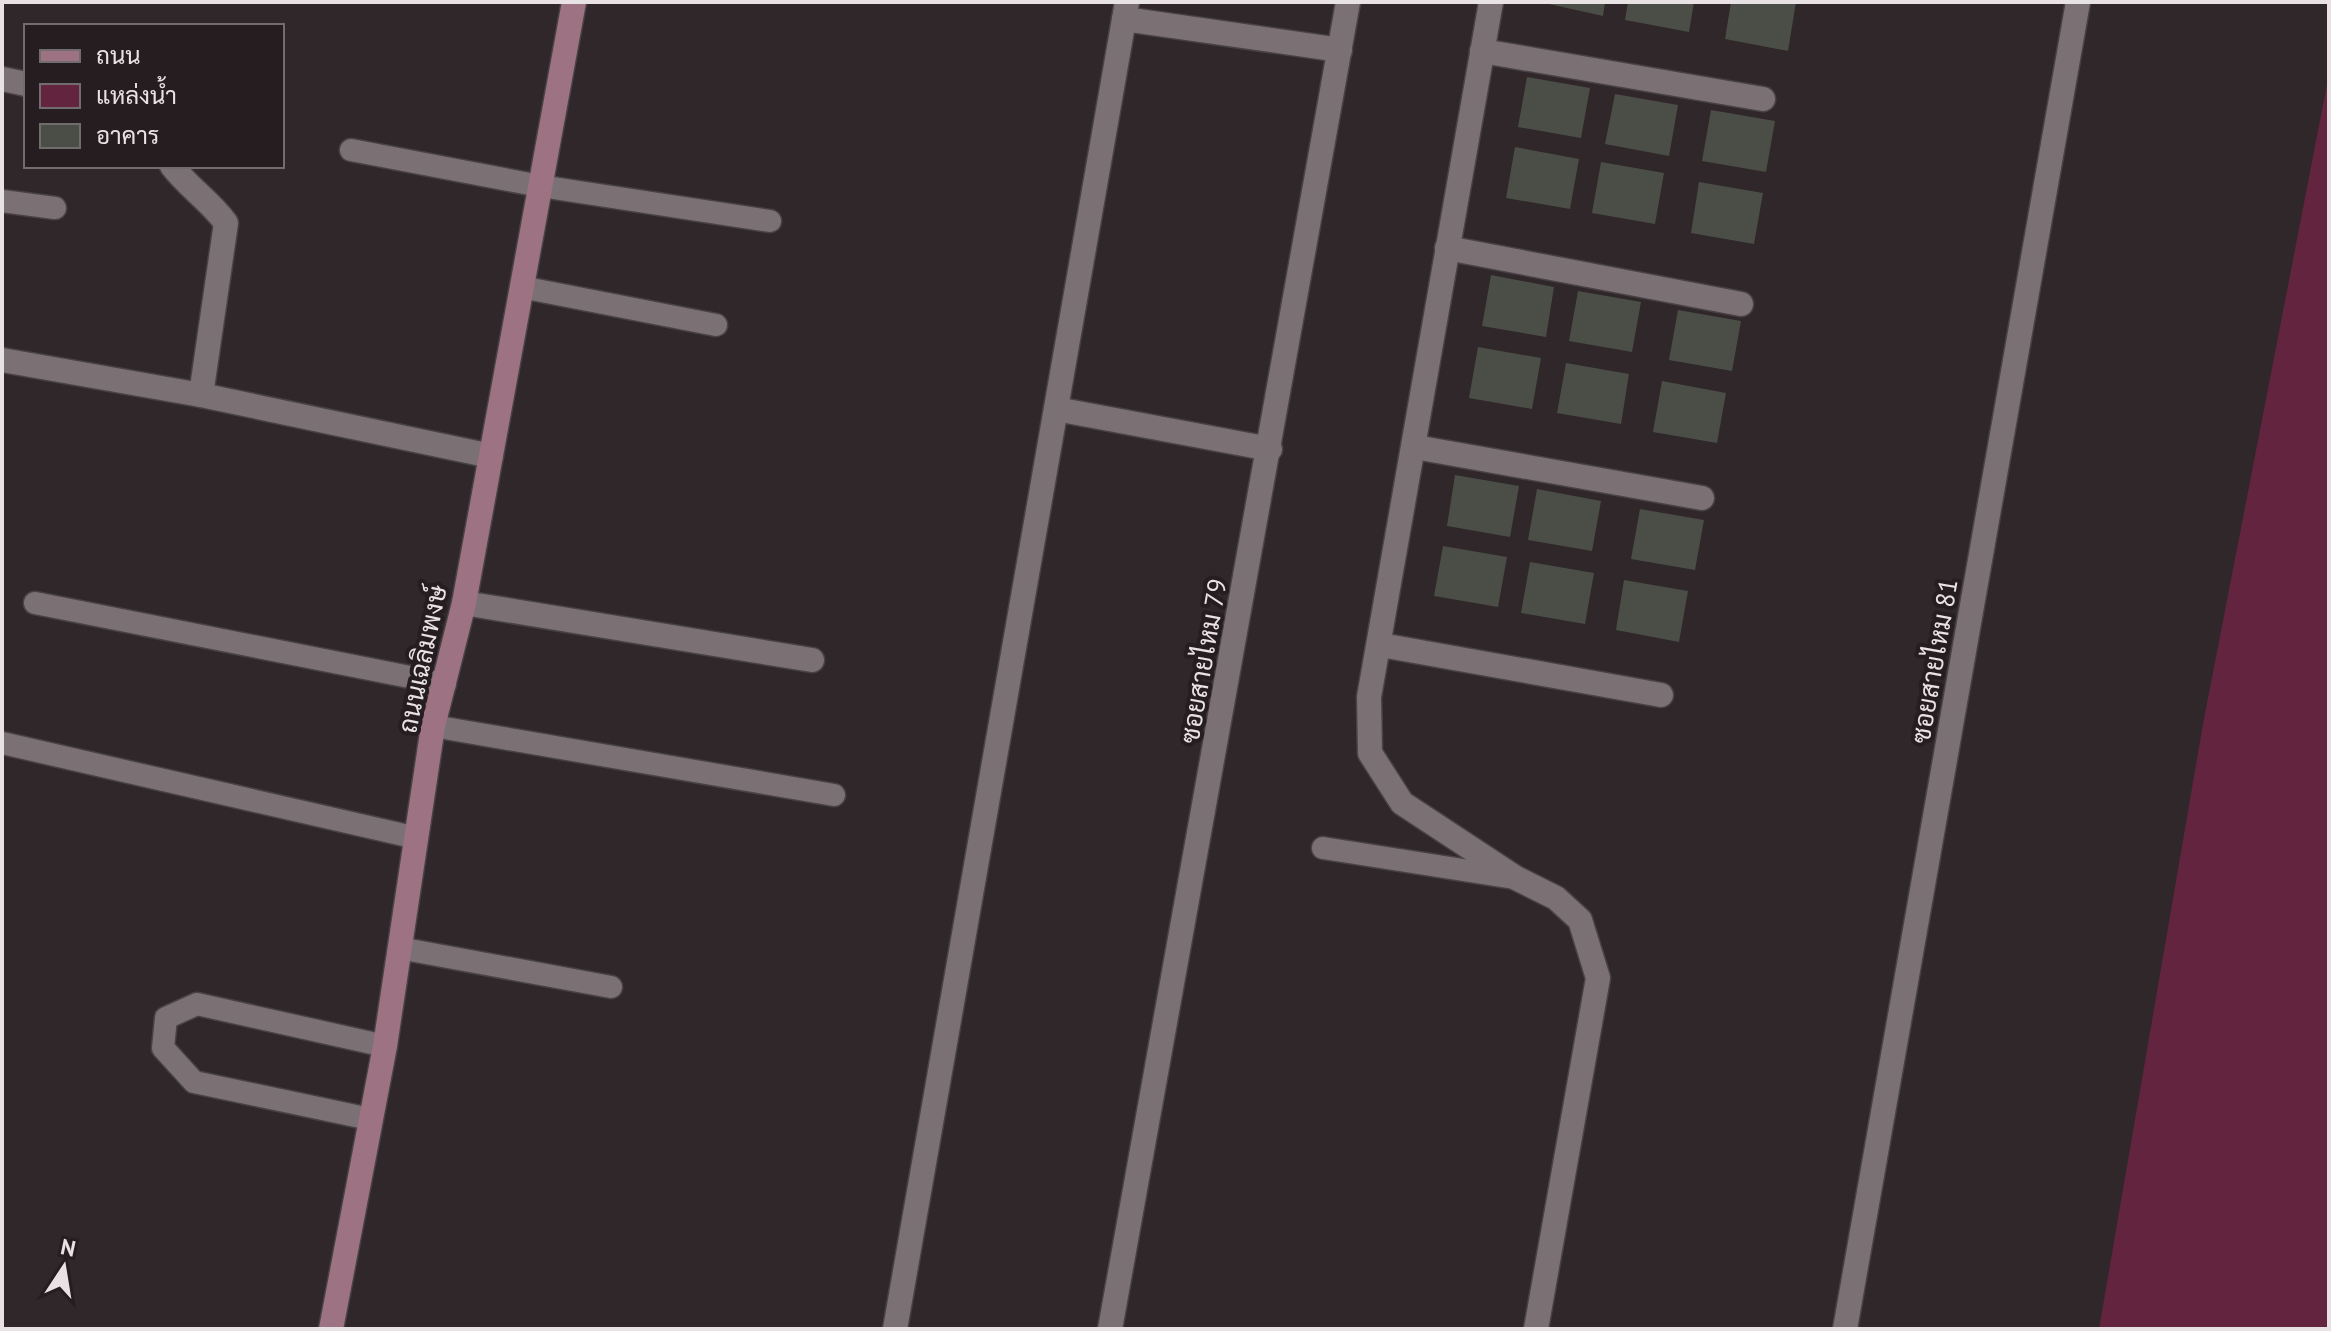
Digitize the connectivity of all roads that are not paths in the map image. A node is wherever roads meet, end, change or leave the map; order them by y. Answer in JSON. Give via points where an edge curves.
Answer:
{"nodes":[{"id":1,"x":574,"y":2,"type":"edge"},
{"id":2,"x":1348,"y":2,"type":"edge"},
{"id":3,"x":1491,"y":2,"type":"edge"},
{"id":4,"x":2078,"y":2,"type":"edge"},
{"id":5,"x":1125,"y":10,"type":"edge"},
{"id":6,"x":1340,"y":50,"type":"junction"},
{"id":7,"x":1482,"y":51,"type":"junction"},
{"id":8,"x":2,"y":79,"type":"edge"},
{"id":9,"x":24,"y":84,"type":"edge"},
{"id":10,"x":1763,"y":99,"type":"dead end"},
{"id":11,"x":351,"y":150,"type":"dead end"},
{"id":12,"x":174,"y":168,"type":"edge"},
{"id":13,"x":540,"y":186,"type":"junction"},
{"id":14,"x":2,"y":201,"type":"edge"},
{"id":15,"x":55,"y":208,"type":"dead end"},
{"id":16,"x":770,"y":221,"type":"dead end"},
{"id":17,"x":1447,"y":248,"type":"junction"},
{"id":18,"x":521,"y":287,"type":"junction"},
{"id":19,"x":1741,"y":304,"type":"dead end"},
{"id":20,"x":716,"y":325,"type":"dead end"},
{"id":21,"x":2,"y":360,"type":"edge"},
{"id":22,"x":201,"y":395,"type":"junction"},
{"id":23,"x":1056,"y":409,"type":"junction"},
{"id":24,"x":1415,"y":447,"type":"junction"},
{"id":25,"x":1270,"y":449,"type":"junction"},
{"id":26,"x":491,"y":456,"type":"junction"},
{"id":27,"x":1702,"y":498,"type":"dead end"},
{"id":28,"x":35,"y":603,"type":"dead end"},
{"id":29,"x":464,"y":603,"type":"junction"},
{"id":30,"x":1381,"y":645,"type":"junction"},
{"id":31,"x":812,"y":660,"type":"dead end"},
{"id":32,"x":445,"y":684,"type":"junction"},
{"id":33,"x":1661,"y":695,"type":"dead end"},
{"id":34,"x":433,"y":726,"type":"junction"},
{"id":35,"x":2,"y":743,"type":"edge"},
{"id":36,"x":834,"y":795,"type":"dead end"},
{"id":37,"x":417,"y":838,"type":"junction"},
{"id":38,"x":1323,"y":848,"type":"dead end"},
{"id":39,"x":1516,"y":878,"type":"junction"},
{"id":40,"x":399,"y":948,"type":"junction"},
{"id":41,"x":611,"y":987,"type":"dead end"},
{"id":42,"x":385,"y":1046,"type":"junction"},
{"id":43,"x":370,"y":1119,"type":"junction"},
{"id":44,"x":331,"y":1329,"type":"edge"},
{"id":45,"x":895,"y":1329,"type":"edge"},
{"id":46,"x":1110,"y":1329,"type":"edge"},
{"id":47,"x":1536,"y":1329,"type":"edge"},
{"id":48,"x":1845,"y":1329,"type":"edge"}],
"edges":[{"from":1,"to":13,"type":"main road","name":"ถนนเฉลิมพงษ์"},
{"from":2,"to":6,"type":"street","name":"ซอยสายไหม 79"},
{"from":3,"to":7,"type":"street"},
{"from":4,"to":48,"type":"street","name":"ซอยสายไหม 81"},
{"from":5,"to":6,"type":"street"},
{"from":5,"to":23,"type":"street"},
{"from":6,"to":25,"type":"street","name":"ซอยสายไหม 79"},
{"from":7,"to":10,"type":"street"},
{"from":7,"to":17,"type":"street"},
{"from":8,"to":9,"type":"street"},
{"from":11,"to":13,"type":"lane"},
{"from":12,"to":22,"type":"street","via":[[226,223]]},
{"from":13,"to":16,"type":"lane"},
{"from":13,"to":18,"type":"main road","name":"ถนนเฉลิมพงษ์"},
{"from":14,"to":15,"type":"lane"},
{"from":17,"to":19,"type":"street"},
{"from":17,"to":24,"type":"street"},
{"from":18,"to":20,"type":"lane"},
{"from":18,"to":26,"type":"main road","name":"ถนนเฉลิมพงษ์"},
{"from":21,"to":22,"type":"street"},
{"from":22,"to":26,"type":"street"},
{"from":23,"to":25,"type":"street"},
{"from":23,"to":45,"type":"street"},
{"from":24,"to":27,"type":"street"},
{"from":24,"to":30,"type":"street"},
{"from":25,"to":46,"type":"street","name":"ซอยสายไหม 79"},
{"from":26,"to":29,"type":"main road","name":"ถนนเฉลิมพงษ์"},
{"from":28,"to":32,"type":"lane"},
{"from":29,"to":31,"type":"street"},
{"from":29,"to":32,"type":"main road","name":"ถนนเฉลิมพงษ์"},
{"from":30,"to":33,"type":"street"},
{"from":30,"to":39,"type":"street","via":[[1369,697],[1370,753],[1402,803]]},
{"from":32,"to":34,"type":"main road","name":"ถนนเฉลิมพงษ์"},
{"from":34,"to":36,"type":"lane"},
{"from":34,"to":37,"type":"main road","name":"ถนนเฉลิมพงษ์"},
{"from":35,"to":37,"type":"lane"},
{"from":37,"to":40,"type":"main road","name":"ถนนเฉลิมพงษ์"},
{"from":38,"to":39,"type":"lane"},
{"from":39,"to":47,"type":"street","via":[[1556,898],[1580,920],[1598,978]]},
{"from":40,"to":41,"type":"lane"},
{"from":40,"to":42,"type":"main road","name":"ถนนเฉลิมพงษ์"},
{"from":42,"to":43,"type":"main road","name":"ถนนเฉลิมพงษ์"},
{"from":42,"to":43,"type":"lane","via":[[197,1004],[166,1018],[163,1048],[194,1082]]},
{"from":43,"to":44,"type":"main road","name":"ถนนเฉลิมพงษ์"}]}
